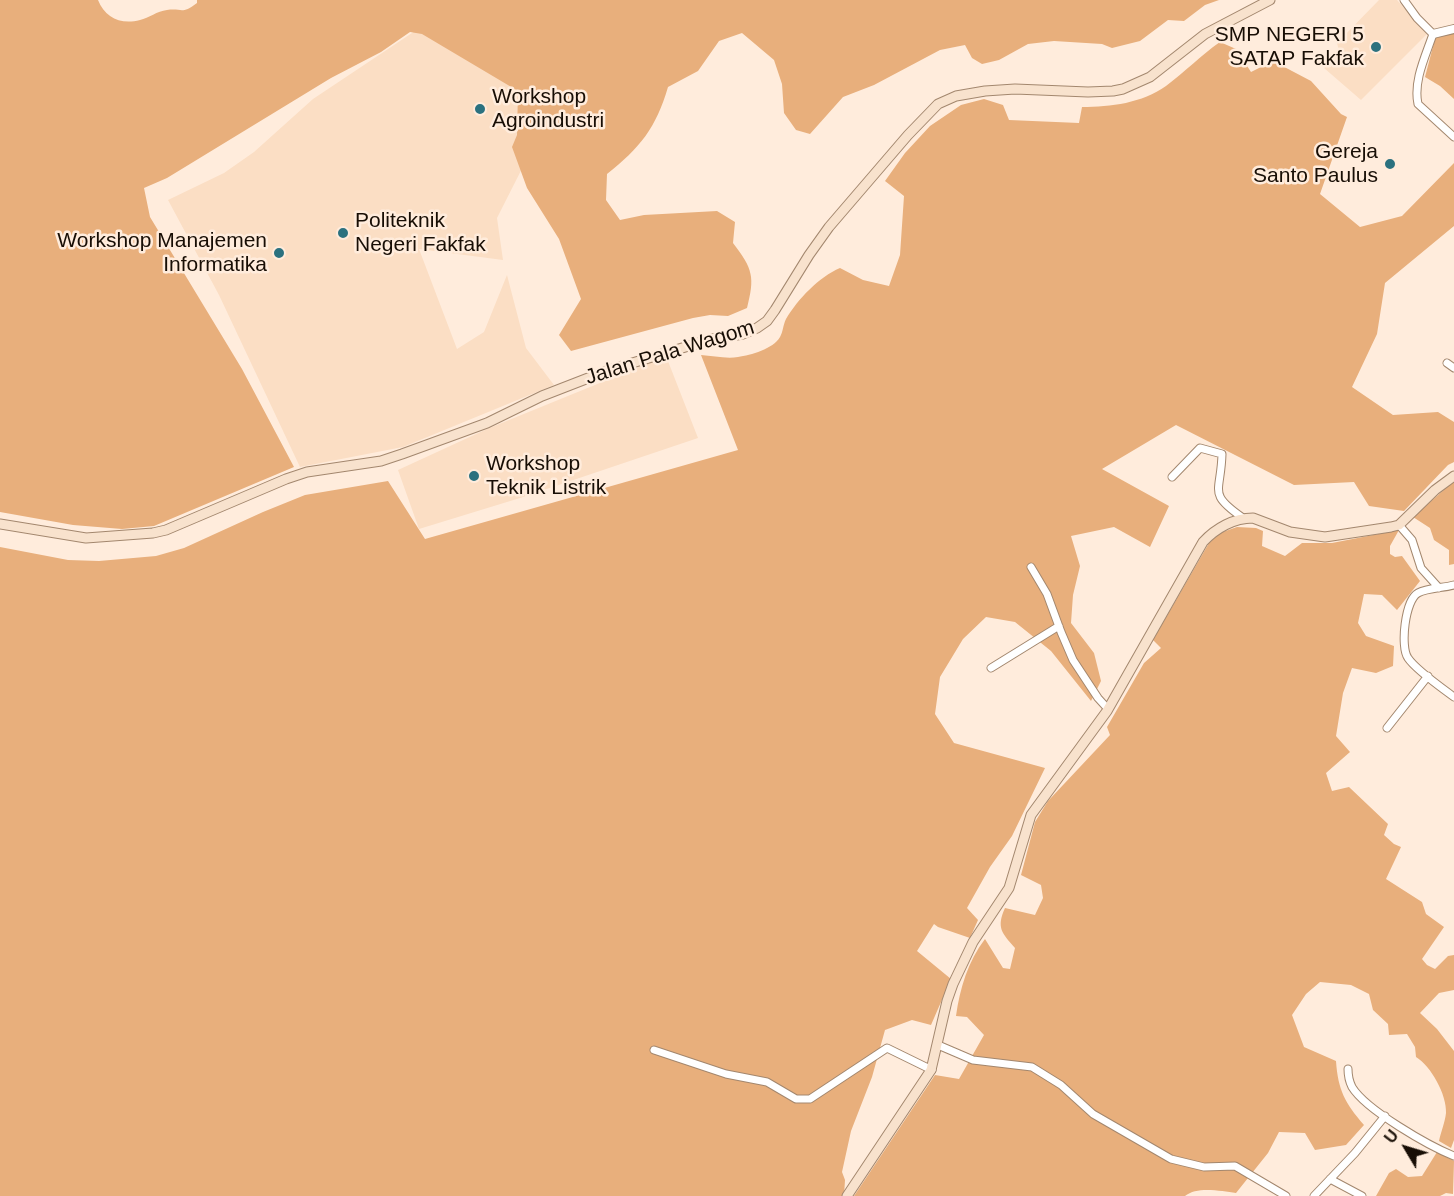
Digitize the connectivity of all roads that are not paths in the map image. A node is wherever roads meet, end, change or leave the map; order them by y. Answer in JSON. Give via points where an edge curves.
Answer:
{"nodes":[{"id":1,"x":1270,"y":0,"type":"edge"},
{"id":2,"x":1404,"y":0,"type":"edge"},
{"id":3,"x":1454,"y":29,"type":"edge"},
{"id":4,"x":1433,"y":34,"type":"junction"},
{"id":5,"x":1454,"y":137,"type":"edge"},
{"id":6,"x":1454,"y":476,"type":"edge"},
{"id":7,"x":1172,"y":477,"type":"dead end"},
{"id":8,"x":1244,"y":519,"type":"junction"},
{"id":9,"x":0,"y":524,"type":"edge"},
{"id":10,"x":1399,"y":525,"type":"junction"},
{"id":11,"x":1031,"y":567,"type":"dead end"},
{"id":12,"x":1454,"y":585,"type":"edge"},
{"id":13,"x":1438,"y":588,"type":"junction"},
{"id":14,"x":1059,"y":626,"type":"junction"},
{"id":15,"x":991,"y":668,"type":"dead end"},
{"id":16,"x":1428,"y":676,"type":"junction"},
{"id":17,"x":1454,"y":697,"type":"edge"},
{"id":18,"x":1108,"y":709,"type":"junction"},
{"id":19,"x":1387,"y":728,"type":"dead end"},
{"id":20,"x":938,"y":1045,"type":"junction"},
{"id":21,"x":654,"y":1050,"type":"dead end"},
{"id":22,"x":1348,"y":1069,"type":"dead end"},
{"id":23,"x":932,"y":1070,"type":"junction"},
{"id":24,"x":1385,"y":1116,"type":"junction"},
{"id":25,"x":1454,"y":1156,"type":"edge"},
{"id":26,"x":1330,"y":1179,"type":"junction"},
{"id":27,"x":847,"y":1196,"type":"edge"},
{"id":28,"x":1286,"y":1196,"type":"edge"},
{"id":29,"x":1314,"y":1196,"type":"edge"},
{"id":30,"x":1362,"y":1196,"type":"edge"}],
"edges":[{"from":1,"to":9,"type":"main road","name":"Jalan Pala Wagom","via":[[1206,34],[1150,77],[1123,89],[985,91],[938,104],[829,227],[767,321],[747,333],[712,339],[609,370],[487,423],[381,461],[293,476],[165,530],[86,538]]},
{"from":2,"to":4,"type":"street"},
{"from":3,"to":4,"type":"street"},
{"from":4,"to":5,"type":"street","via":[[1417,101]]},
{"from":6,"to":10,"type":"main road"},
{"from":7,"to":8,"type":"street","via":[[1200,448],[1222,454],[1218,490],[1221,500]]},
{"from":8,"to":10,"type":"main road","via":[[1325,537]]},
{"from":8,"to":18,"type":"main road","via":[[1224,526],[1203,542]]},
{"from":10,"to":13,"type":"street","via":[[1412,540],[1421,568]]},
{"from":11,"to":14,"type":"street"},
{"from":12,"to":13,"type":"street"},
{"from":13,"to":16,"type":"street","via":[[1416,594],[1408,607],[1406,654]]},
{"from":14,"to":15,"type":"street"},
{"from":14,"to":18,"type":"street","via":[[1073,660]]},
{"from":16,"to":17,"type":"street"},
{"from":16,"to":19,"type":"street"},
{"from":18,"to":20,"type":"main road","via":[[1031,815],[1009,888],[973,942],[953,984]]},
{"from":20,"to":23,"type":"main road"},
{"from":20,"to":28,"type":"street","via":[[973,1060],[1032,1067],[1061,1085],[1093,1113],[1171,1159],[1204,1167],[1235,1166]]},
{"from":21,"to":23,"type":"street","via":[[726,1074],[767,1082],[796,1099],[810,1099],[887,1048]]},
{"from":22,"to":24,"type":"street","via":[[1357,1094]]},
{"from":23,"to":27,"type":"main road"},
{"from":24,"to":25,"type":"street","via":[[1420,1140]]},
{"from":24,"to":26,"type":"street"},
{"from":26,"to":29,"type":"street"},
{"from":26,"to":30,"type":"street"}]}
